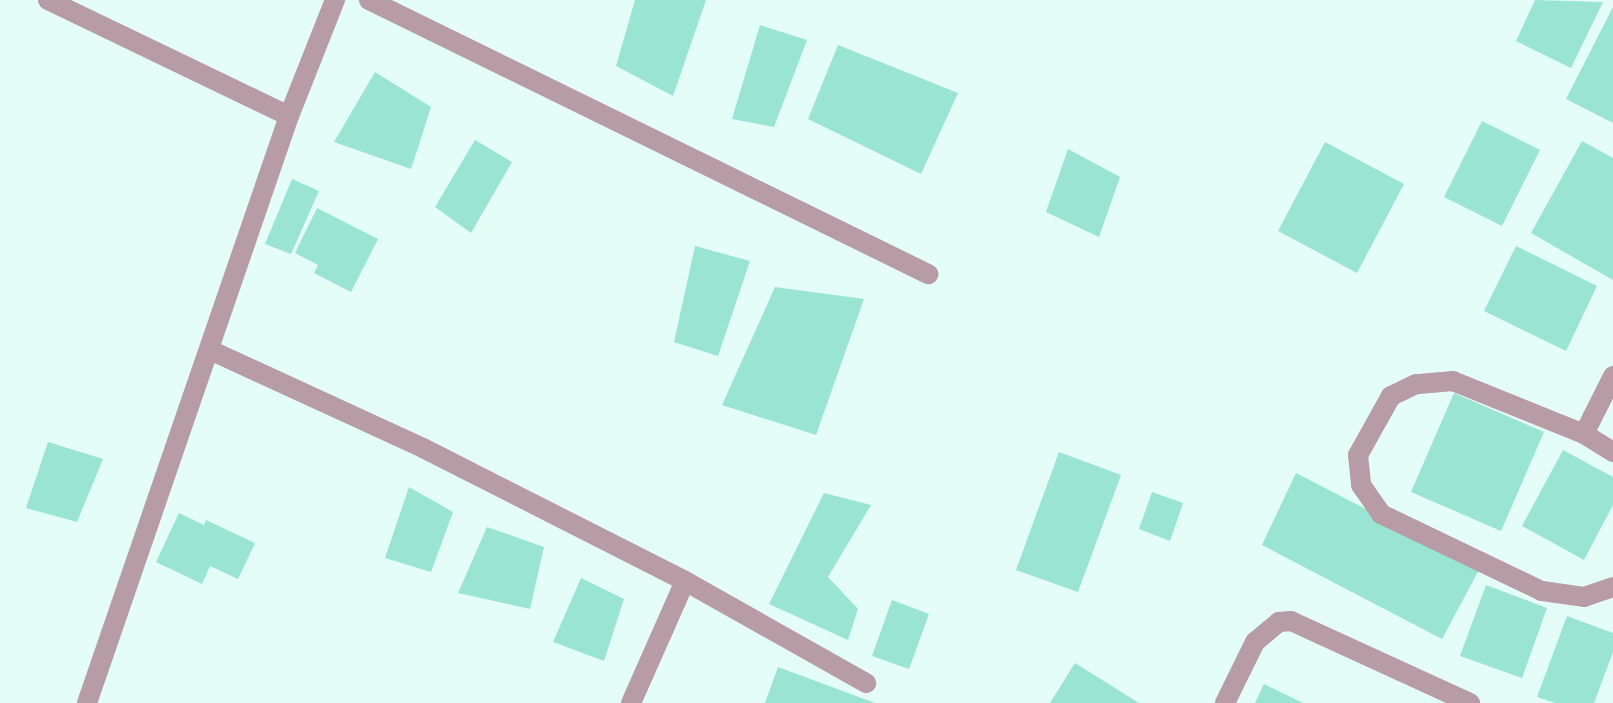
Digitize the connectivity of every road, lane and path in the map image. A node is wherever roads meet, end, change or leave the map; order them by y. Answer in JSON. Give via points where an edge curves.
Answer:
{"nodes":[{"id":1,"x":48,"y":0,"type":"edge"},
{"id":2,"x":335,"y":0,"type":"edge"},
{"id":3,"x":369,"y":0,"type":"edge"},
{"id":4,"x":289,"y":116,"type":"junction"},
{"id":5,"x":928,"y":274,"type":"dead end"},
{"id":6,"x":210,"y":350,"type":"junction"},
{"id":7,"x":1613,"y":376,"type":"edge"},
{"id":8,"x":1584,"y":434,"type":"junction"},
{"id":9,"x":1613,"y":452,"type":"edge"},
{"id":10,"x":685,"y":581,"type":"junction"},
{"id":11,"x":1613,"y":587,"type":"edge"},
{"id":12,"x":866,"y":683,"type":"dead end"},
{"id":13,"x":87,"y":703,"type":"edge"},
{"id":14,"x":631,"y":703,"type":"edge"},
{"id":15,"x":1225,"y":703,"type":"edge"},
{"id":16,"x":1470,"y":703,"type":"edge"}],
"edges":[{"from":1,"to":4,"type":"street"},
{"from":2,"to":4,"type":"street"},
{"from":3,"to":5,"type":"street"},
{"from":4,"to":6,"type":"street"},
{"from":6,"to":10,"type":"street","via":[[423,448]]},
{"from":6,"to":13,"type":"street"},
{"from":7,"to":8,"type":"street"},
{"from":8,"to":9,"type":"street"},
{"from":8,"to":11,"type":"street","via":[[1453,381],[1416,384],[1391,396],[1358,455],[1361,485],[1381,514],[1542,591],[1584,597]]},
{"from":10,"to":12,"type":"street"},
{"from":10,"to":14,"type":"street"},
{"from":15,"to":16,"type":"street","via":[[1255,642],[1279,622],[1291,621]]}]}
